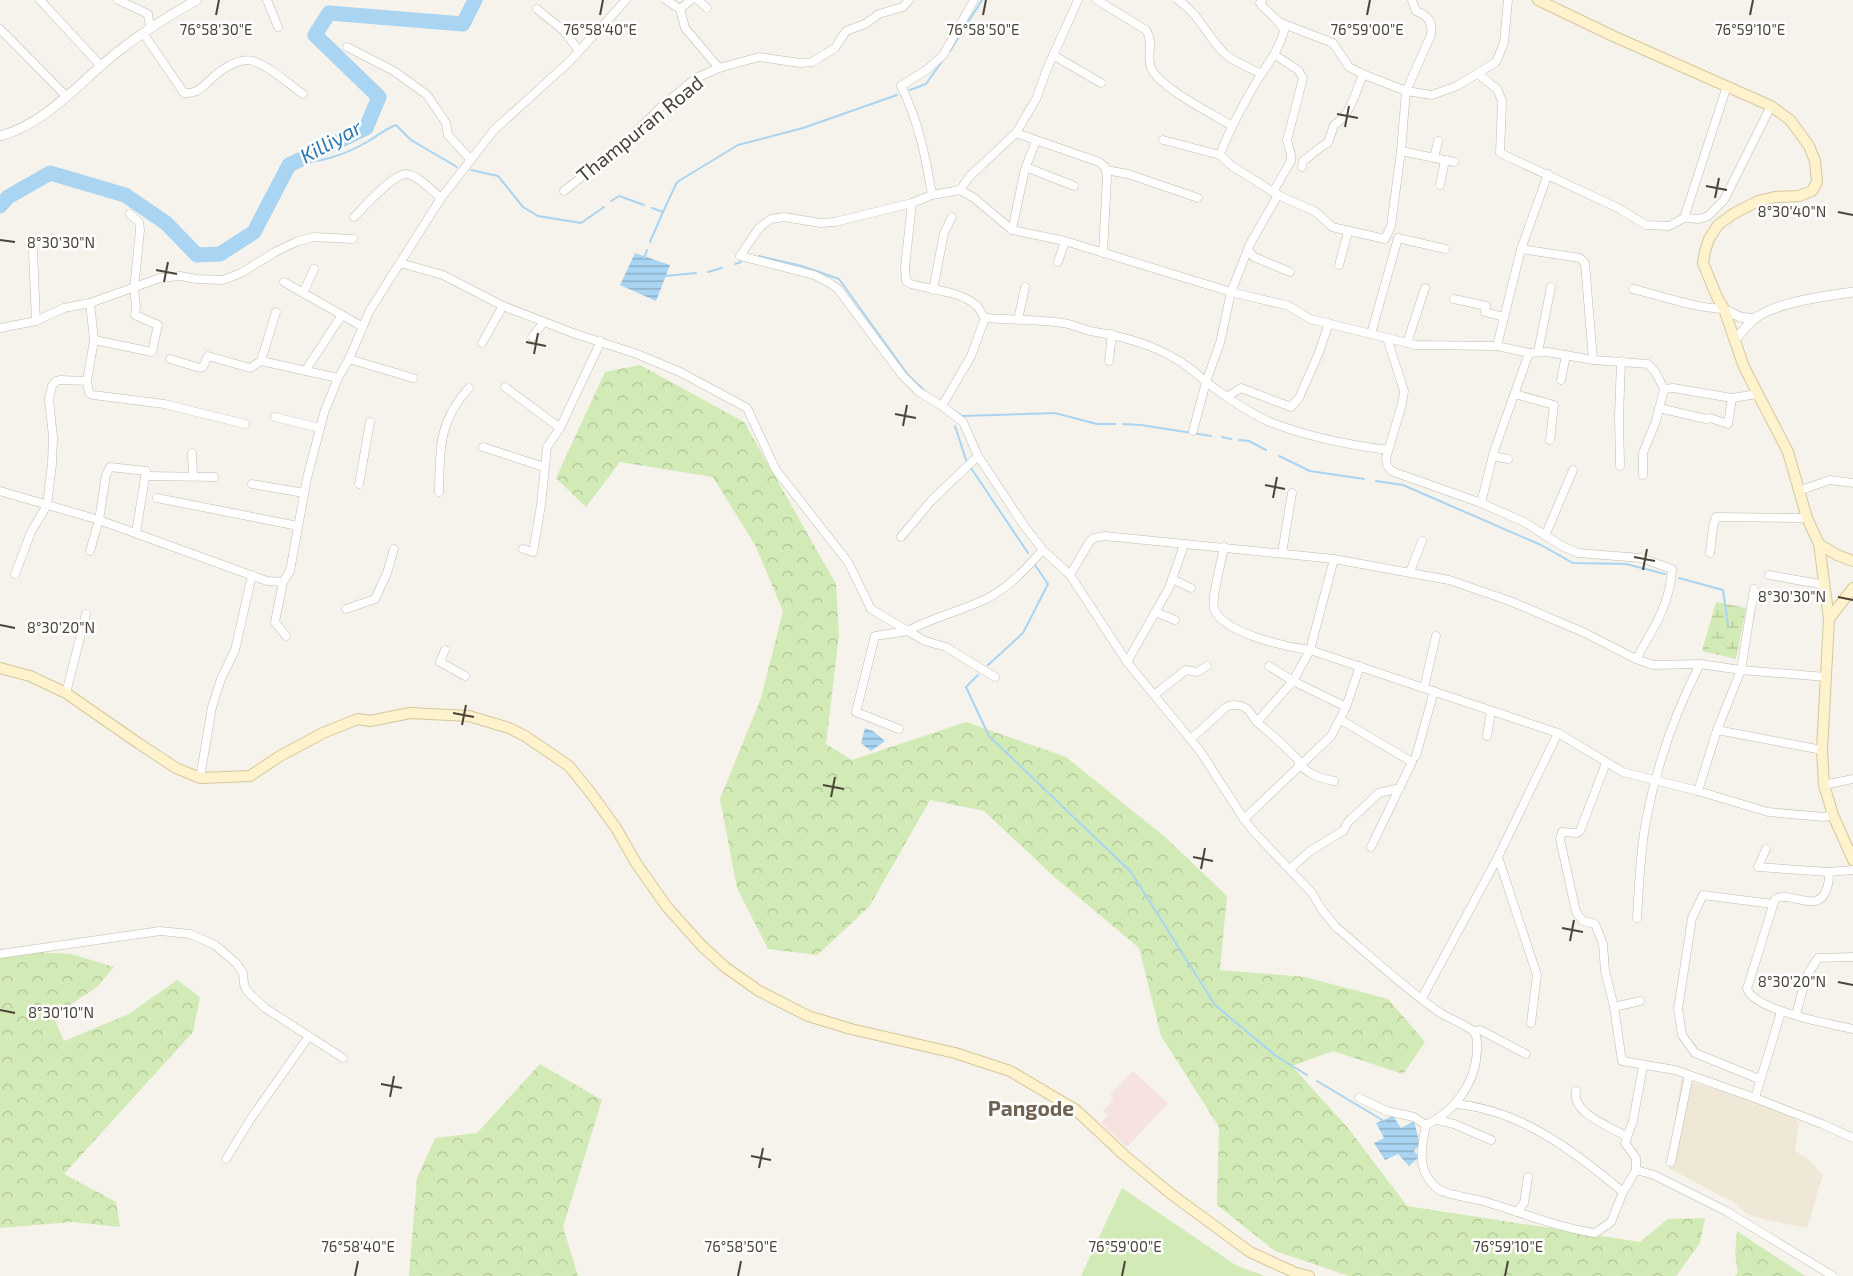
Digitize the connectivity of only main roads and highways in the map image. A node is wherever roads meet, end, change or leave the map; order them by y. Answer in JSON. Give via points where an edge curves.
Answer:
{"nodes":[{"id":1,"x":1538,"y":0,"type":"edge"},
{"id":2,"x":1819,"y":544,"type":"junction"},
{"id":3,"x":1853,"y":561,"type":"edge"},
{"id":4,"x":1853,"y":588,"type":"edge"},
{"id":5,"x":1828,"y":620,"type":"junction"},
{"id":6,"x":0,"y":668,"type":"edge"},
{"id":7,"x":1853,"y":860,"type":"edge"},
{"id":8,"x":1309,"y":1276,"type":"edge"}],
"edges":[{"from":1,"to":2,"type":"main road","via":[[1770,106],[1790,120],[1809,146],[1817,182],[1812,191],[1758,201],[1733,214],[1718,225],[1709,239],[1703,263],[1725,309],[1744,367],[1788,452],[1807,518]]},
{"from":2,"to":3,"type":"main road"},
{"from":2,"to":5,"type":"main road"},
{"from":4,"to":5,"type":"main road"},
{"from":5,"to":7,"type":"main road","via":[[1824,785]]},
{"from":6,"to":8,"type":"main road","via":[[30,676],[66,693],[176,768],[200,778],[250,776],[323,733],[358,719],[370,721],[410,712],[469,716],[509,728],[568,766],[616,828],[667,907],[710,953],[759,991],[808,1016],[1010,1071],[1076,1110],[1171,1194],[1250,1252]]}]}
